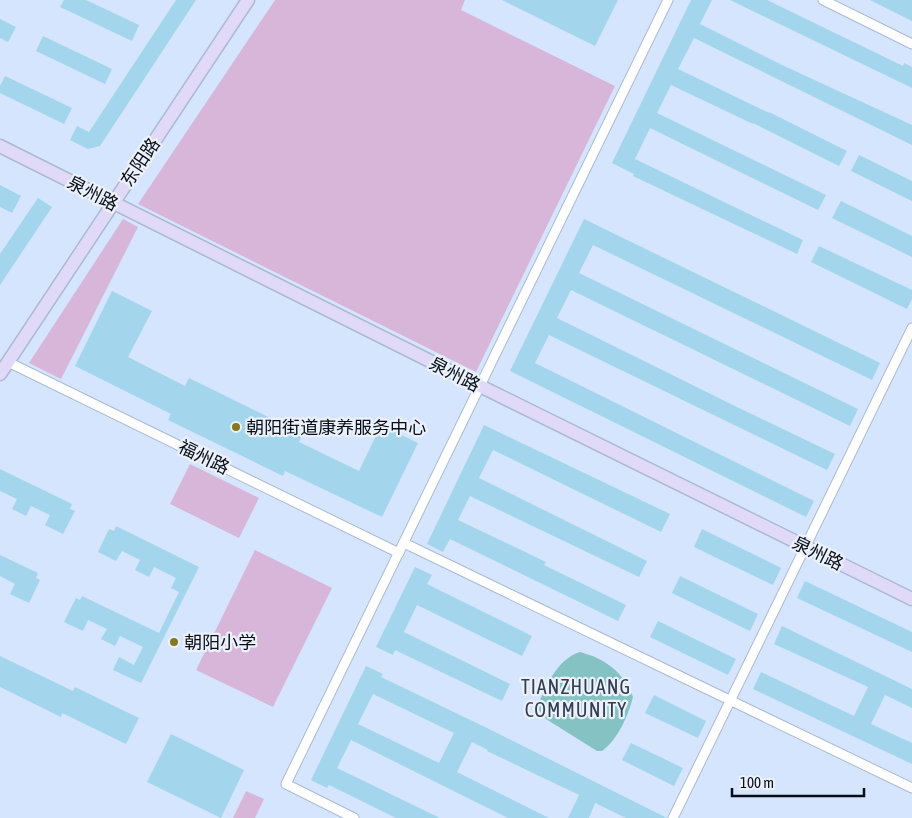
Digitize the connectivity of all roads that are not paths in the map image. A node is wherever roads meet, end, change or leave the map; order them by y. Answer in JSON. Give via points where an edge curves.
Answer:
{"nodes":[{"id":1,"x":248,"y":0,"type":"edge"},
{"id":2,"x":668,"y":0,"type":"edge"},
{"id":3,"x":823,"y":0,"type":"edge"},
{"id":4,"x":912,"y":44,"type":"edge"},
{"id":5,"x":0,"y":146,"type":"edge"},
{"id":6,"x":113,"y":203,"type":"junction"},
{"id":7,"x":912,"y":328,"type":"edge"},
{"id":8,"x":8,"y":362,"type":"junction"},
{"id":9,"x":0,"y":374,"type":"edge"},
{"id":10,"x":480,"y":386,"type":"junction"},
{"id":11,"x":404,"y":543,"type":"junction"},
{"id":12,"x":805,"y":547,"type":"junction"},
{"id":13,"x":399,"y":553,"type":"junction"},
{"id":14,"x":912,"y":599,"type":"edge"},
{"id":15,"x":730,"y":700,"type":"junction"},
{"id":16,"x":912,"y":788,"type":"edge"},
{"id":17,"x":354,"y":818,"type":"edge"},
{"id":18,"x":673,"y":818,"type":"edge"}],
"edges":[{"from":1,"to":6,"type":"street","name":"东阳路"},
{"from":2,"to":10,"type":"street"},
{"from":3,"to":4,"type":"street"},
{"from":5,"to":6,"type":"street","name":"泉州路"},
{"from":6,"to":8,"type":"street","name":"东阳路"},
{"from":6,"to":10,"type":"street","name":"泉州路"},
{"from":7,"to":12,"type":"street"},
{"from":8,"to":9,"type":"street","name":"东阳路"},
{"from":8,"to":13,"type":"street","name":"福州路"},
{"from":10,"to":11,"type":"street"},
{"from":10,"to":12,"type":"street","name":"泉州路"},
{"from":11,"to":13,"type":"street"},
{"from":11,"to":15,"type":"street"},
{"from":12,"to":14,"type":"street","name":"泉州路"},
{"from":12,"to":15,"type":"street"},
{"from":13,"to":17,"type":"street","via":[[286,784]]},
{"from":15,"to":16,"type":"street"},
{"from":15,"to":18,"type":"street"}]}
